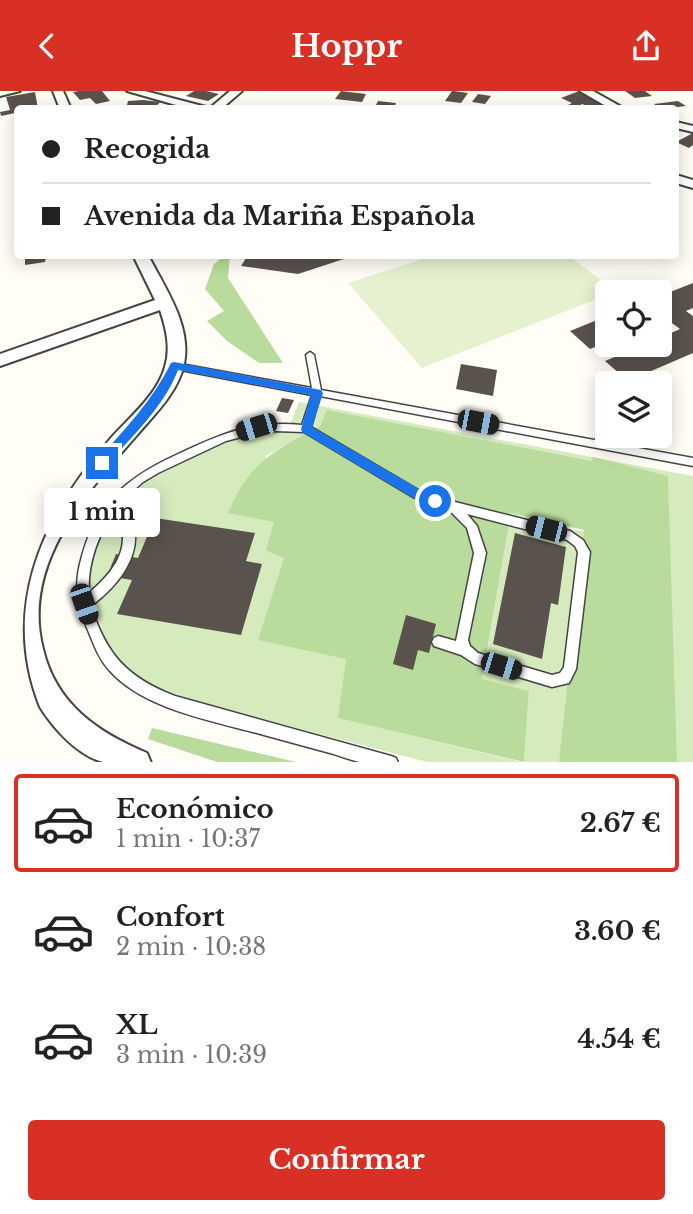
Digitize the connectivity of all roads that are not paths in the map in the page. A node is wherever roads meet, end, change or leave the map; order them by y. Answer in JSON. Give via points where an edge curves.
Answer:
{"nodes":[{"id":1,"x":15,"y":91,"type":"edge"},
{"id":2,"x":132,"y":91,"type":"edge"},
{"id":3,"x":169,"y":91,"type":"edge"},
{"id":4,"x":237,"y":91,"type":"edge"},
{"id":5,"x":587,"y":91,"type":"edge"},
{"id":6,"x":0,"y":93,"type":"edge"},
{"id":7,"x":153,"y":97,"type":"junction"},
{"id":8,"x":188,"y":105,"type":"edge"},
{"id":9,"x":219,"y":105,"type":"edge"},
{"id":10,"x":613,"y":105,"type":"edge"},
{"id":11,"x":142,"y":259,"type":"edge"},
{"id":12,"x":164,"y":303,"type":"junction"},
{"id":13,"x":310,"y":355,"type":"dead end"},
{"id":14,"x":0,"y":360,"type":"edge"},
{"id":15,"x":174,"y":366,"type":"junction"},
{"id":16,"x":317,"y":393,"type":"junction"},
{"id":17,"x":306,"y":429,"type":"junction"},
{"id":18,"x":693,"y":463,"type":"edge"},
{"id":19,"x":118,"y":499,"type":"junction"},
{"id":20,"x":450,"y":505,"type":"junction"},
{"id":21,"x":84,"y":604,"type":"junction"},
{"id":22,"x":438,"y":642,"type":"dead end"},
{"id":23,"x":464,"y":650,"type":"junction"},
{"id":24,"x":137,"y":762,"type":"edge"},
{"id":25,"x":391,"y":762,"type":"edge"}],
"edges":[{"from":1,"to":6,"type":"street"},
{"from":2,"to":7,"type":"street"},
{"from":3,"to":7,"type":"street"},
{"from":4,"to":9,"type":"street"},
{"from":5,"to":10,"type":"street"},
{"from":7,"to":8,"type":"street"},
{"from":11,"to":12,"type":"street"},
{"from":12,"to":14,"type":"street"},
{"from":12,"to":15,"type":"street","via":[[178,345]]},
{"from":13,"to":16,"type":"lane"},
{"from":15,"to":16,"type":"lane"},
{"from":15,"to":24,"type":"street","via":[[150,408],[67,501],[25,575],[20,603],[20,629],[28,657],[63,718],[87,739]]},
{"from":16,"to":17,"type":"lane"},
{"from":16,"to":18,"type":"lane"},
{"from":17,"to":19,"type":"lane","via":[[256,427],[231,434],[154,470]]},
{"from":17,"to":20,"type":"lane","via":[[417,493]]},
{"from":19,"to":21,"type":"lane","via":[[92,541],[85,565]]},
{"from":19,"to":21,"type":"lane","via":[[129,544],[113,581]]},
{"from":20,"to":23,"type":"lane","via":[[472,526],[480,553],[462,640]]},
{"from":20,"to":23,"type":"lane","via":[[570,535],[584,552],[570,669],[564,678],[552,681],[475,658]]},
{"from":21,"to":25,"type":"lane","via":[[105,652],[116,668],[141,687],[184,706]]},
{"from":22,"to":23,"type":"lane"}]}
